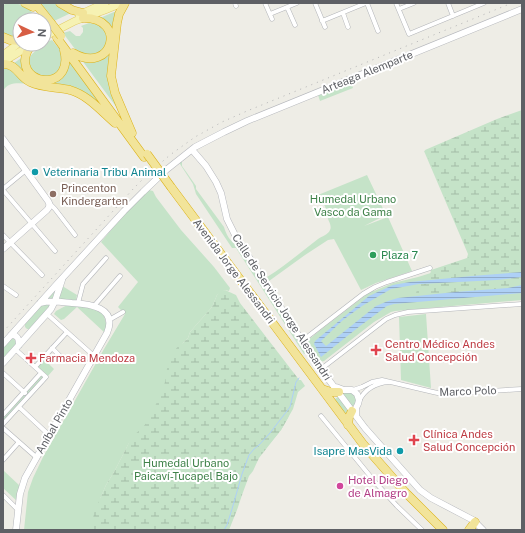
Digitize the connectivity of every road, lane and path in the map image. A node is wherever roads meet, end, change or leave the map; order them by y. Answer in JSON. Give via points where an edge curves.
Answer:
{"nodes":[{"id":1,"x":60,"y":3,"type":"edge"},
{"id":2,"x":105,"y":3,"type":"edge"},
{"id":3,"x":124,"y":3,"type":"edge"},
{"id":4,"x":265,"y":3,"type":"edge"},
{"id":5,"x":297,"y":3,"type":"edge"},
{"id":6,"x":314,"y":3,"type":"edge"},
{"id":7,"x":367,"y":3,"type":"edge"},
{"id":8,"x":396,"y":3,"type":"edge"},
{"id":9,"x":414,"y":3,"type":"edge"},
{"id":10,"x":448,"y":3,"type":"edge"},
{"id":11,"x":484,"y":3,"type":"edge"},
{"id":12,"x":31,"y":4,"type":"edge"},
{"id":13,"x":477,"y":4,"type":"edge"},
{"id":14,"x":287,"y":7,"type":"junction"},
{"id":15,"x":399,"y":9,"type":"junction"},
{"id":16,"x":522,"y":9,"type":"edge"},
{"id":17,"x":38,"y":12,"type":"edge"},
{"id":18,"x":343,"y":13,"type":"junction"},
{"id":19,"x":270,"y":14,"type":"junction"},
{"id":20,"x":83,"y":15,"type":"junction"},
{"id":21,"x":453,"y":16,"type":"junction"},
{"id":22,"x":272,"y":19,"type":"dead end"},
{"id":23,"x":322,"y":21,"type":"junction"},
{"id":24,"x":295,"y":25,"type":"dead end"},
{"id":25,"x":325,"y":27,"type":"dead end"},
{"id":26,"x":348,"y":27,"type":"dead end"},
{"id":27,"x":52,"y":28,"type":"edge"},
{"id":28,"x":52,"y":29,"type":"edge"},
{"id":29,"x":52,"y":30,"type":"edge"},
{"id":30,"x":378,"y":31,"type":"dead end"},
{"id":31,"x":63,"y":47,"type":"junction"},
{"id":32,"x":12,"y":48,"type":"edge"},
{"id":33,"x":20,"y":52,"type":"edge"},
{"id":34,"x":28,"y":52,"type":"edge"},
{"id":35,"x":73,"y":53,"type":"junction"},
{"id":36,"x":3,"y":55,"type":"edge"},
{"id":37,"x":3,"y":63,"type":"edge"},
{"id":38,"x":129,"y":133,"type":"junction"},
{"id":39,"x":3,"y":139,"type":"edge"},
{"id":40,"x":197,"y":151,"type":"junction"},
{"id":41,"x":26,"y":170,"type":"junction"},
{"id":42,"x":170,"y":188,"type":"junction"},
{"id":43,"x":3,"y":189,"type":"edge"},
{"id":44,"x":50,"y":204,"type":"junction"},
{"id":45,"x":32,"y":224,"type":"junction"},
{"id":46,"x":3,"y":235,"type":"edge"},
{"id":47,"x":75,"y":235,"type":"dead end"},
{"id":48,"x":10,"y":242,"type":"junction"},
{"id":49,"x":3,"y":248,"type":"edge"},
{"id":50,"x":54,"y":251,"type":"dead end"},
{"id":51,"x":106,"y":258,"type":"dead end"},
{"id":52,"x":430,"y":268,"type":"dead end"},
{"id":53,"x":42,"y":275,"type":"dead end"},
{"id":54,"x":120,"y":276,"type":"dead end"},
{"id":55,"x":63,"y":277,"type":"junction"},
{"id":56,"x":3,"y":286,"type":"edge"},
{"id":57,"x":16,"y":296,"type":"dead end"},
{"id":58,"x":55,"y":301,"type":"junction"},
{"id":59,"x":40,"y":303,"type":"junction"},
{"id":60,"x":75,"y":303,"type":"junction"},
{"id":61,"x":522,"y":304,"type":"edge"},
{"id":62,"x":94,"y":306,"type":"junction"},
{"id":63,"x":123,"y":312,"type":"dead end"},
{"id":64,"x":47,"y":314,"type":"junction"},
{"id":65,"x":109,"y":320,"type":"junction"},
{"id":66,"x":19,"y":326,"type":"junction"},
{"id":67,"x":67,"y":332,"type":"junction"},
{"id":68,"x":29,"y":334,"type":"junction"},
{"id":69,"x":11,"y":335,"type":"junction"},
{"id":70,"x":302,"y":341,"type":"junction"},
{"id":71,"x":3,"y":344,"type":"edge"},
{"id":72,"x":17,"y":347,"type":"junction"},
{"id":73,"x":52,"y":348,"type":"junction"},
{"id":74,"x":94,"y":356,"type":"junction"},
{"id":75,"x":64,"y":360,"type":"dead end"},
{"id":76,"x":3,"y":363,"type":"edge"},
{"id":77,"x":35,"y":367,"type":"junction"},
{"id":78,"x":321,"y":369,"type":"junction"},
{"id":79,"x":42,"y":373,"type":"junction"},
{"id":80,"x":3,"y":374,"type":"edge"},
{"id":81,"x":391,"y":382,"type":"junction"},
{"id":82,"x":321,"y":389,"type":"junction"},
{"id":83,"x":522,"y":389,"type":"edge"},
{"id":84,"x":339,"y":390,"type":"junction"},
{"id":85,"x":352,"y":390,"type":"junction"},
{"id":86,"x":24,"y":392,"type":"junction"},
{"id":87,"x":28,"y":396,"type":"junction"},
{"id":88,"x":3,"y":406,"type":"edge"},
{"id":89,"x":19,"y":407,"type":"junction"},
{"id":90,"x":7,"y":410,"type":"junction"},
{"id":91,"x":356,"y":410,"type":"junction"},
{"id":92,"x":3,"y":415,"type":"edge"},
{"id":93,"x":12,"y":415,"type":"junction"},
{"id":94,"x":321,"y":416,"type":"dead end"},
{"id":95,"x":3,"y":424,"type":"edge"},
{"id":96,"x":348,"y":425,"type":"junction"},
{"id":97,"x":3,"y":428,"type":"edge"},
{"id":98,"x":49,"y":435,"type":"junction"},
{"id":99,"x":19,"y":442,"type":"junction"},
{"id":100,"x":36,"y":457,"type":"junction"},
{"id":101,"x":3,"y":460,"type":"edge"},
{"id":102,"x":3,"y":495,"type":"edge"},
{"id":103,"x":18,"y":510,"type":"junction"},
{"id":104,"x":477,"y":526,"type":"edge"},
{"id":105,"x":16,"y":530,"type":"edge"},
{"id":106,"x":422,"y":530,"type":"edge"},
{"id":107,"x":437,"y":530,"type":"edge"},
{"id":108,"x":443,"y":530,"type":"edge"},
{"id":109,"x":469,"y":530,"type":"edge"},
{"id":110,"x":483,"y":530,"type":"edge"}],
"edges":[{"from":1,"to":20,"type":"highway"},
{"from":2,"to":20,"type":"main road"},
{"from":3,"to":20,"type":"main road"},
{"from":3,"to":38,"type":"highway","via":[[116,23],[111,76]]},
{"from":4,"to":19,"type":"street"},
{"from":5,"to":14,"type":"street"},
{"from":6,"to":23,"type":"street"},
{"from":7,"to":18,"type":"street"},
{"from":7,"to":30,"type":"street"},
{"from":8,"to":15,"type":"street"},
{"from":9,"to":15,"type":"street"},
{"from":10,"to":21,"type":"street"},
{"from":11,"to":13,"type":"street"},
{"from":12,"to":17,"type":"highway","name":"Avenida Jorge Alessandri"},
{"from":13,"to":21,"type":"street"},
{"from":14,"to":19,"type":"street"},
{"from":14,"to":24,"type":"street"},
{"from":15,"to":21,"type":"street","via":[[409,34]]},
{"from":16,"to":40,"type":"street","name":"Arteaga Alemparte","via":[[229,129]]},
{"from":18,"to":23,"type":"street"},
{"from":18,"to":26,"type":"street"},
{"from":19,"to":22,"type":"street"},
{"from":20,"to":27,"type":"main road"},
{"from":20,"to":35,"type":"highway","via":[[104,24],[109,31],[109,44],[105,53],[95,58],[84,58]]},
{"from":23,"to":25,"type":"street"},
{"from":28,"to":35,"type":"highway","name":"Avenida Jorge Alessandri"},
{"from":29,"to":31,"type":"highway","name":"Avenida Jorge Alessandri"},
{"from":31,"to":34,"type":"highway","via":[[66,58],[63,72],[59,76],[45,80],[29,72],[25,61]]},
{"from":31,"to":38,"type":"highway","name":"Avenida Jorge Alessandri"},
{"from":32,"to":36,"type":"main road"},
{"from":33,"to":37,"type":"main road"},
{"from":35,"to":38,"type":"highway","name":"Avenida Jorge Alessandri"},
{"from":37,"to":38,"type":"highway","via":[[13,66],[32,83],[80,94]]},
{"from":38,"to":42,"type":"highway","name":"Avenida Jorge Alessandri"},
{"from":39,"to":41,"type":"street"},
{"from":40,"to":55,"type":"street","name":"Arteaga Alemparte","via":[[183,157],[166,170]]},
{"from":40,"to":70,"type":"street","name":"Calle de Servicio Jorge Alessandri","via":[[221,193],[230,226]]},
{"from":41,"to":43,"type":"street"},
{"from":41,"to":44,"type":"street"},
{"from":42,"to":82,"type":"highway","name":"Avenida Jorge Alessandri"},
{"from":42,"to":107,"type":"highway","name":"Avenida Jorge Alessandri","via":[[353,439],[391,484]]},
{"from":43,"to":45,"type":"street"},
{"from":44,"to":45,"type":"street"},
{"from":44,"to":47,"type":"street"},
{"from":45,"to":48,"type":"street"},
{"from":45,"to":50,"type":"street"},
{"from":46,"to":48,"type":"street"},
{"from":48,"to":49,"type":"street"},
{"from":48,"to":53,"type":"street"},
{"from":51,"to":60,"type":"street","via":[[83,284]]},
{"from":52,"to":70,"type":"street","via":[[375,287]]},
{"from":54,"to":62,"type":"street"},
{"from":55,"to":58,"type":"street"},
{"from":55,"to":59,"type":"street","name":"Arteaga Alemparte"},
{"from":56,"to":57,"type":"street"},
{"from":58,"to":59,"type":"street"},
{"from":58,"to":60,"type":"street"},
{"from":58,"to":64,"type":"street"},
{"from":59,"to":66,"type":"street","name":"Arteaga Alemparte"},
{"from":60,"to":62,"type":"street"},
{"from":60,"to":64,"type":"street","via":[[57,307]]},
{"from":61,"to":78,"type":"street","via":[[395,315],[382,322]]},
{"from":62,"to":65,"type":"street","via":[[105,312]]},
{"from":63,"to":65,"type":"street"},
{"from":64,"to":67,"type":"street"},
{"from":64,"to":68,"type":"street"},
{"from":65,"to":74,"type":"street","name":"Aníbal Pinto","via":[[109,328]]},
{"from":66,"to":68,"type":"street","via":[[22,332]]},
{"from":66,"to":69,"type":"street","name":"Arteaga Alemparte"},
{"from":67,"to":73,"type":"street"},
{"from":67,"to":74,"type":"street"},
{"from":68,"to":72,"type":"street"},
{"from":69,"to":71,"type":"street","name":"Arteaga Alemparte"},
{"from":69,"to":72,"type":"street","via":[[19,341]]},
{"from":70,"to":78,"type":"street","name":"Calle de Servicio Jorge Alessandri"},
{"from":72,"to":76,"type":"street"},
{"from":72,"to":77,"type":"street"},
{"from":73,"to":75,"type":"street"},
{"from":73,"to":77,"type":"street"},
{"from":74,"to":98,"type":"street","name":"Aníbal Pinto"},
{"from":77,"to":79,"type":"street"},
{"from":78,"to":84,"type":"street","name":"Calle de Servicio Jorge Alessandri"},
{"from":79,"to":86,"type":"street"},
{"from":79,"to":87,"type":"street","via":[[46,377]]},
{"from":80,"to":86,"type":"street"},
{"from":81,"to":83,"type":"street","name":"Marco Polo","via":[[442,394]]},
{"from":81,"to":85,"type":"street","name":"Marco Polo","via":[[376,380]]},
{"from":81,"to":91,"type":"street","name":"Marco Polo","via":[[381,383],[364,393]]},
{"from":82,"to":84,"type":"highway","via":[[331,392]]},
{"from":82,"to":96,"type":"highway","name":"Avenida Jorge Alessandri"},
{"from":84,"to":85,"type":"street","name":"Marco Polo"},
{"from":84,"to":91,"type":"street","name":"Calle de Servicio Jorge Alessandri"},
{"from":85,"to":91,"type":"street","via":[[359,398]]},
{"from":86,"to":87,"type":"street"},
{"from":86,"to":90,"type":"street"},
{"from":87,"to":89,"type":"street"},
{"from":88,"to":90,"type":"street"},
{"from":89,"to":93,"type":"street"},
{"from":89,"to":98,"type":"street"},
{"from":90,"to":92,"type":"street"},
{"from":90,"to":93,"type":"street"},
{"from":91,"to":96,"type":"highway","via":[[349,416]]},
{"from":91,"to":104,"type":"street","name":"Calle de Servicio Jorge Alessandri","via":[[375,440],[420,490],[468,517]]},
{"from":93,"to":95,"type":"street"},
{"from":94,"to":106,"type":"street","via":[[375,482]]},
{"from":96,"to":108,"type":"highway","name":"Avenida Jorge Alessandri","via":[[393,479]]},
{"from":97,"to":99,"type":"street"},
{"from":98,"to":100,"type":"street","name":"Aníbal Pinto"},
{"from":99,"to":100,"type":"street"},
{"from":99,"to":101,"type":"street"},
{"from":100,"to":103,"type":"street","name":"Aníbal Pinto","via":[[23,484]]},
{"from":102,"to":103,"type":"street"},
{"from":103,"to":105,"type":"street","name":"Aníbal Pinto"},
{"from":104,"to":109,"type":"highway"},
{"from":104,"to":110,"type":"street","name":"Calle de Servicio Jorge Alessandri"}]}
